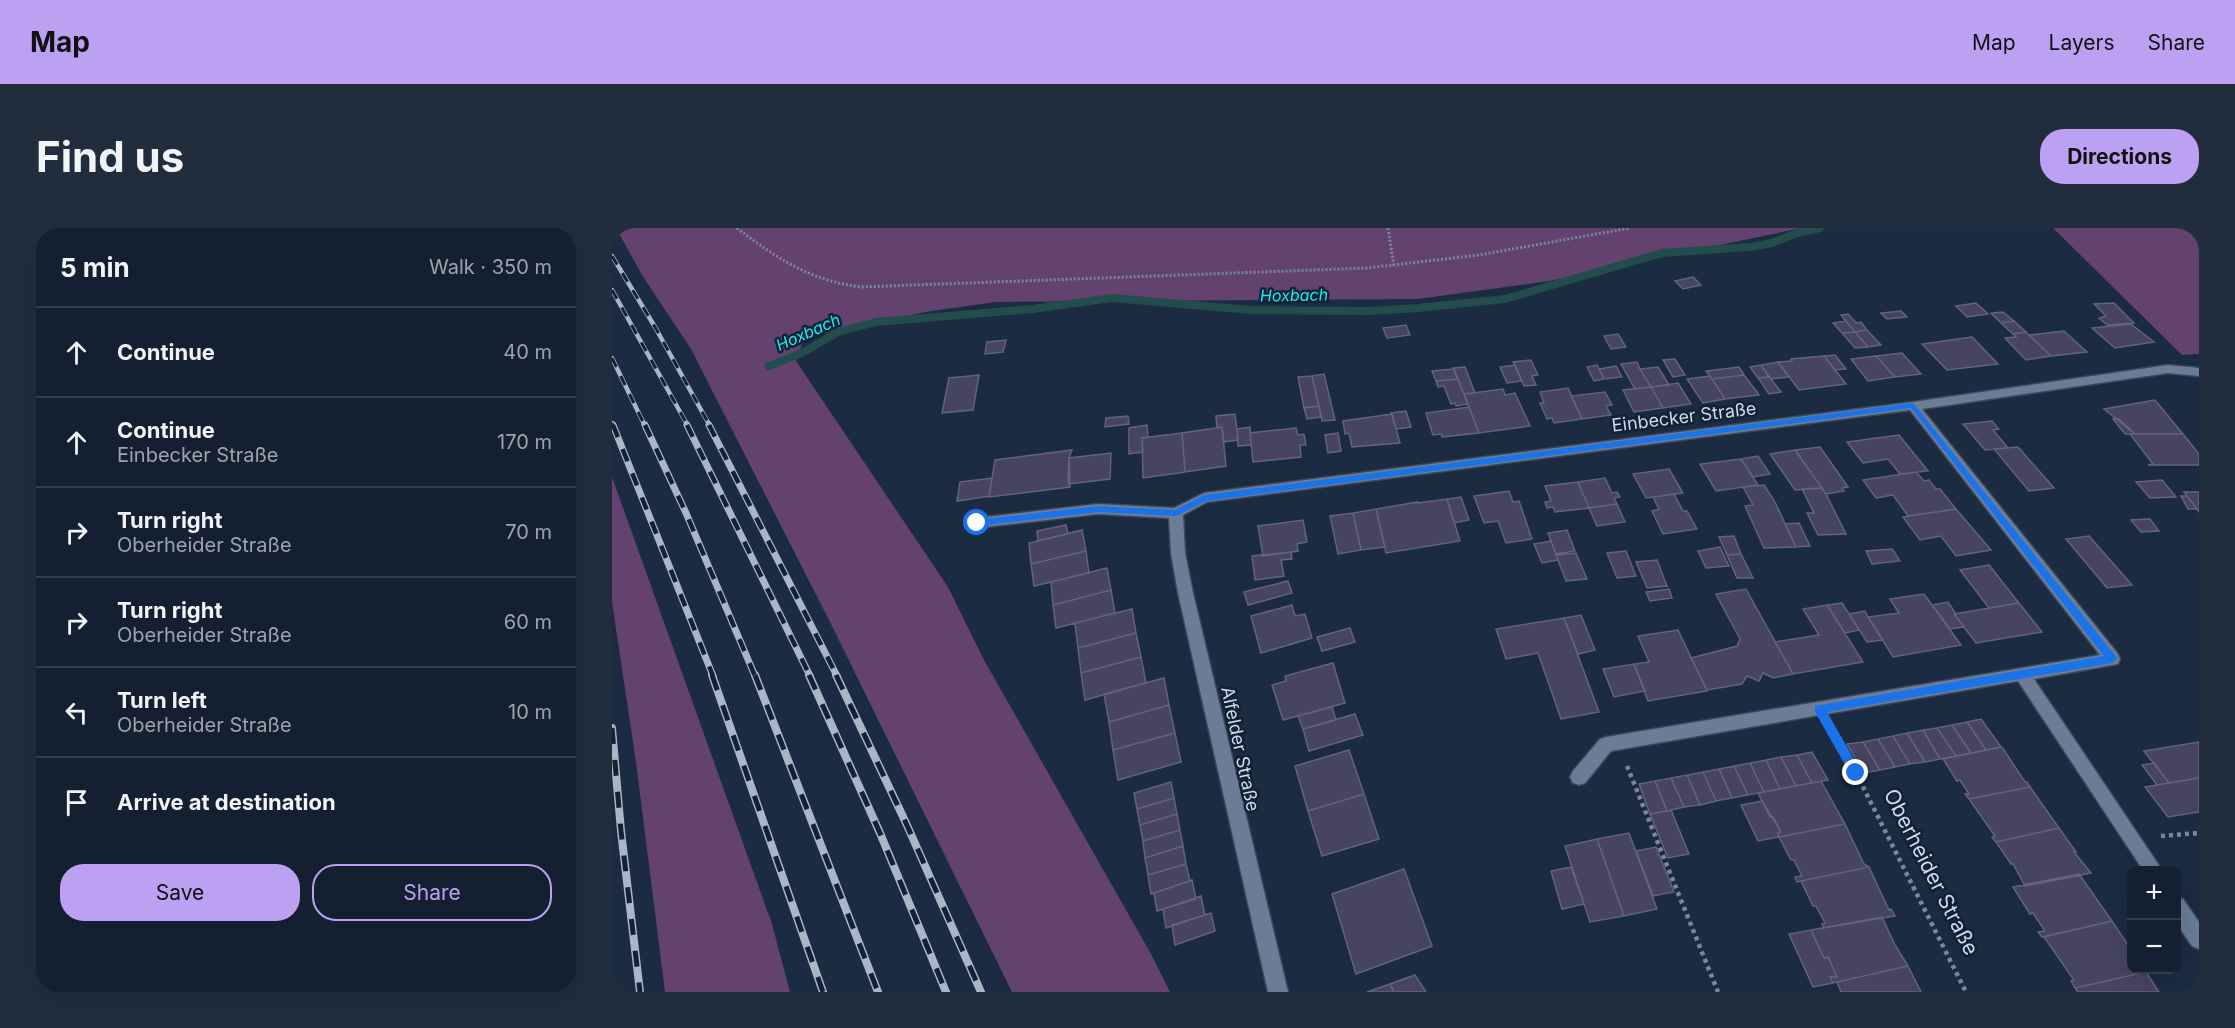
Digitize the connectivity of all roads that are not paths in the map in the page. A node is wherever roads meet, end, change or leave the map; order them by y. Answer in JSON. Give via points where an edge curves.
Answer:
{"nodes":[{"id":1,"x":2199,"y":372,"type":"edge"},
{"id":2,"x":1913,"y":406,"type":"junction"},
{"id":3,"x":1176,"y":513,"type":"junction"},
{"id":4,"x":977,"y":523,"type":"dead end"},
{"id":5,"x":2022,"y":674,"type":"junction"},
{"id":6,"x":1579,"y":777,"type":"dead end"},
{"id":7,"x":2150,"y":866,"type":"edge"},
{"id":8,"x":2181,"y":913,"type":"edge"},
{"id":9,"x":2199,"y":939,"type":"edge"},
{"id":10,"x":1278,"y":992,"type":"edge"}],
"edges":[{"from":1,"to":2,"type":"street","name":"Einbecker Straße","via":[[2168,369]]},
{"from":2,"to":3,"type":"street","name":"Einbecker Straße","via":[[1204,498]]},
{"from":2,"to":5,"type":"street","via":[[2112,658]]},
{"from":3,"to":4,"type":"street","via":[[1098,509]]},
{"from":3,"to":10,"type":"street","name":"Alfelder Straße","via":[[1175,537],[1191,616],[1245,865]]},
{"from":5,"to":6,"type":"street","via":[[1606,744]]},
{"from":5,"to":7,"type":"street"},
{"from":8,"to":9,"type":"street"}]}
